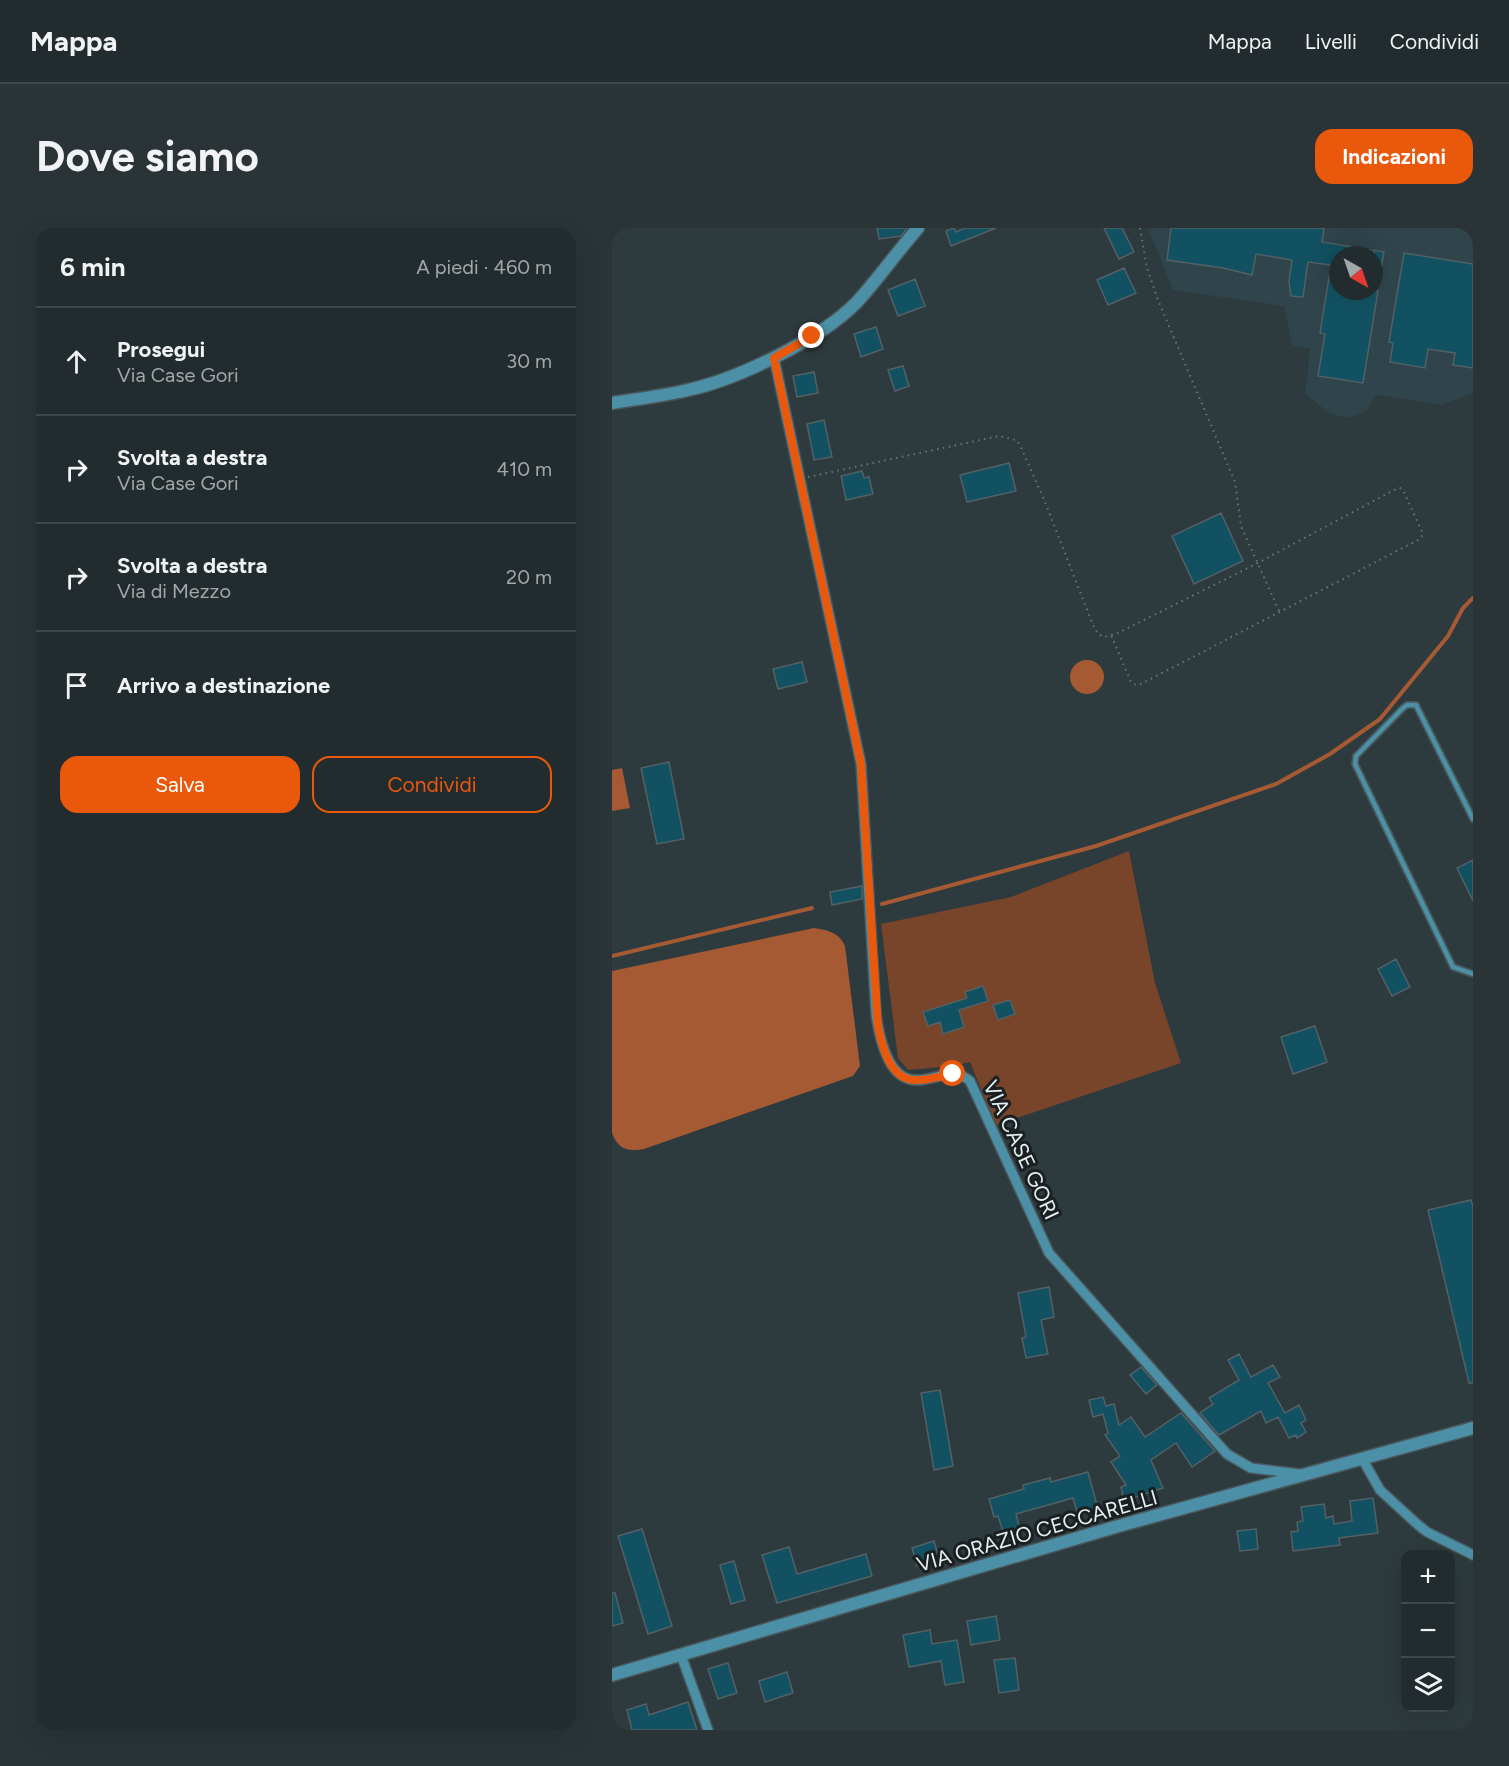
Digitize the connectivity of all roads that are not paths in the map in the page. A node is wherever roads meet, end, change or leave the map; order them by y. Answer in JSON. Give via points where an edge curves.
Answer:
{"nodes":[{"id":1,"x":918,"y":228,"type":"edge"},
{"id":2,"x":774,"y":358,"type":"junction"},
{"id":3,"x":612,"y":403,"type":"edge"},
{"id":4,"x":1473,"y":819,"type":"edge"},
{"id":5,"x":1473,"y":974,"type":"edge"},
{"id":6,"x":1473,"y":1428,"type":"edge"},
{"id":7,"x":1363,"y":1460,"type":"junction"},
{"id":8,"x":1308,"y":1475,"type":"junction"},
{"id":9,"x":1473,"y":1555,"type":"edge"},
{"id":10,"x":681,"y":1655,"type":"junction"},
{"id":11,"x":612,"y":1675,"type":"edge"},
{"id":12,"x":708,"y":1730,"type":"edge"}],
"edges":[{"from":1,"to":2,"type":"street","via":[[856,303]]},
{"from":2,"to":3,"type":"street","via":[[690,390]]},
{"from":2,"to":8,"type":"street","name":"VIA CASE GORI","via":[[861,764],[876,1014],[886,1054],[900,1074],[909,1079],[953,1074],[970,1081],[1049,1253],[1227,1454],[1251,1468]]},
{"from":4,"to":5,"type":"lane","via":[[1416,705],[1402,708],[1356,756],[1355,764],[1453,966]]},
{"from":6,"to":7,"type":"street","name":"VIA ORAZIO CECCARELLI"},
{"from":7,"to":8,"type":"street","name":"VIA ORAZIO CECCARELLI"},
{"from":7,"to":9,"type":"street","via":[[1380,1490],[1417,1524]]},
{"from":8,"to":10,"type":"street","name":"VIA ORAZIO CECCARELLI"},
{"from":10,"to":11,"type":"street","name":"VIA ORAZIO CECCARELLI"},
{"from":10,"to":12,"type":"street"}]}
